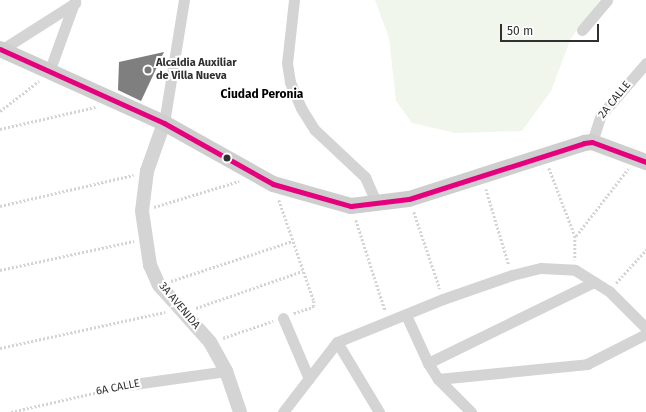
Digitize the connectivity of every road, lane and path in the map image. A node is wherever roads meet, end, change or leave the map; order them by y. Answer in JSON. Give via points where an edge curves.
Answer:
{"nodes":[{"id":1,"x":184,"y":0,"type":"edge"},
{"id":2,"x":294,"y":0,"type":"edge"},
{"id":3,"x":607,"y":0,"type":"edge"},
{"id":4,"x":75,"y":1,"type":"edge"},
{"id":5,"x":582,"y":30,"type":"dead end"},
{"id":6,"x":1,"y":50,"type":"edge"},
{"id":7,"x":646,"y":63,"type":"edge"},
{"id":8,"x":49,"y":72,"type":"junction"},
{"id":9,"x":109,"y":100,"type":"junction"},
{"id":10,"x":0,"y":111,"type":"edge"},
{"id":11,"x":164,"y":123,"type":"junction"},
{"id":12,"x":0,"y":129,"type":"edge"},
{"id":13,"x":592,"y":142,"type":"junction"},
{"id":14,"x":544,"y":154,"type":"junction"},
{"id":15,"x":646,"y":162,"type":"edge"},
{"id":16,"x":147,"y":171,"type":"junction"},
{"id":17,"x":258,"y":175,"type":"junction"},
{"id":18,"x":623,"y":175,"type":"dead end"},
{"id":19,"x":481,"y":176,"type":"junction"},
{"id":20,"x":273,"y":184,"type":"junction"},
{"id":21,"x":409,"y":199,"type":"junction"},
{"id":22,"x":377,"y":204,"type":"junction"},
{"id":23,"x":0,"y":206,"type":"edge"},
{"id":24,"x":351,"y":206,"type":"junction"},
{"id":25,"x":142,"y":211,"type":"junction"},
{"id":26,"x":575,"y":236,"type":"junction"},
{"id":27,"x":145,"y":239,"type":"junction"},
{"id":28,"x":293,"y":241,"type":"junction"},
{"id":29,"x":646,"y":250,"type":"edge"},
{"id":30,"x":0,"y":270,"type":"edge"},
{"id":31,"x":575,"y":270,"type":"junction"},
{"id":32,"x":303,"y":271,"type":"junction"},
{"id":33,"x":512,"y":275,"type":"junction"},
{"id":34,"x":594,"y":282,"type":"junction"},
{"id":35,"x":159,"y":285,"type":"junction"},
{"id":36,"x":609,"y":291,"type":"junction"},
{"id":37,"x":443,"y":299,"type":"junction"},
{"id":38,"x":182,"y":310,"type":"junction"},
{"id":39,"x":406,"y":315,"type":"junction"},
{"id":40,"x":283,"y":318,"type":"junction"},
{"id":41,"x":389,"y":322,"type":"junction"},
{"id":42,"x":646,"y":328,"type":"edge"},
{"id":43,"x":646,"y":334,"type":"edge"},
{"id":44,"x":210,"y":342,"type":"junction"},
{"id":45,"x":337,"y":342,"type":"junction"},
{"id":46,"x":0,"y":348,"type":"edge"},
{"id":47,"x":428,"y":363,"type":"junction"},
{"id":48,"x":226,"y":371,"type":"junction"},
{"id":49,"x":309,"y":379,"type":"junction"},
{"id":50,"x":438,"y":379,"type":"junction"},
{"id":51,"x":127,"y":385,"type":"joint"},
{"id":52,"x":11,"y":412,"type":"edge"},
{"id":53,"x":240,"y":412,"type":"edge"},
{"id":54,"x":283,"y":412,"type":"edge"},
{"id":55,"x":379,"y":412,"type":"edge"},
{"id":56,"x":471,"y":412,"type":"edge"}],
"edges":[{"from":1,"to":11,"type":"street"},
{"from":2,"to":22,"type":"street","via":[[287,63],[290,82],[301,108],[315,130],[365,177]]},
{"from":3,"to":5,"type":"street"},
{"from":4,"to":6,"type":"street"},
{"from":4,"to":8,"type":"street"},
{"from":6,"to":8,"type":"main road"},
{"from":7,"to":13,"type":"street","name":"2A CALLE","via":[[601,114]]},
{"from":8,"to":9,"type":"main road"},
{"from":8,"to":10,"type":"path"},
{"from":9,"to":11,"type":"main road"},
{"from":9,"to":12,"type":"path","via":[[93,108]]},
{"from":11,"to":16,"type":"street","name":"3A AVENIDA"},
{"from":11,"to":17,"type":"main road"},
{"from":13,"to":14,"type":"main road"},
{"from":13,"to":15,"type":"main road"},
{"from":14,"to":19,"type":"main road"},
{"from":14,"to":26,"type":"path"},
{"from":16,"to":23,"type":"path"},
{"from":16,"to":25,"type":"street","name":"3A AVENIDA"},
{"from":17,"to":20,"type":"main road"},
{"from":17,"to":25,"type":"path"},
{"from":18,"to":26,"type":"path"},
{"from":19,"to":21,"type":"main road"},
{"from":19,"to":33,"type":"path"},
{"from":20,"to":24,"type":"main road"},
{"from":20,"to":28,"type":"path"},
{"from":21,"to":22,"type":"main road"},
{"from":21,"to":37,"type":"path"},
{"from":22,"to":24,"type":"main road"},
{"from":24,"to":41,"type":"path"},
{"from":25,"to":27,"type":"street","name":"3A AVENIDA"},
{"from":26,"to":31,"type":"path"},
{"from":27,"to":30,"type":"path"},
{"from":27,"to":35,"type":"street","name":"3A AVENIDA","via":[[150,265]]},
{"from":28,"to":32,"type":"path"},
{"from":28,"to":35,"type":"path"},
{"from":29,"to":36,"type":"path"},
{"from":31,"to":33,"type":"street","via":[[541,268]]},
{"from":31,"to":34,"type":"street"},
{"from":32,"to":38,"type":"path"},
{"from":32,"to":40,"type":"path","via":[[314,306]]},
{"from":33,"to":37,"type":"street"},
{"from":34,"to":36,"type":"street"},
{"from":34,"to":47,"type":"street"},
{"from":35,"to":38,"type":"street","name":"3A AVENIDA"},
{"from":36,"to":42,"type":"street"},
{"from":37,"to":39,"type":"street"},
{"from":38,"to":44,"type":"street","name":"3A AVENIDA"},
{"from":38,"to":46,"type":"path"},
{"from":39,"to":41,"type":"street"},
{"from":39,"to":47,"type":"street"},
{"from":40,"to":44,"type":"path"},
{"from":40,"to":49,"type":"street"},
{"from":41,"to":45,"type":"street"},
{"from":43,"to":50,"type":"street","via":[[587,364]]},
{"from":44,"to":48,"type":"street","name":"3A AVENIDA"},
{"from":45,"to":49,"type":"street"},
{"from":45,"to":55,"type":"street"},
{"from":47,"to":50,"type":"street"},
{"from":48,"to":51,"type":"street","name":"6A CALLE"},
{"from":48,"to":53,"type":"street","name":"3A AVENIDA"},
{"from":49,"to":54,"type":"street"},
{"from":50,"to":56,"type":"street"},
{"from":51,"to":52,"type":"path","name":"6A CALLE"}]}
